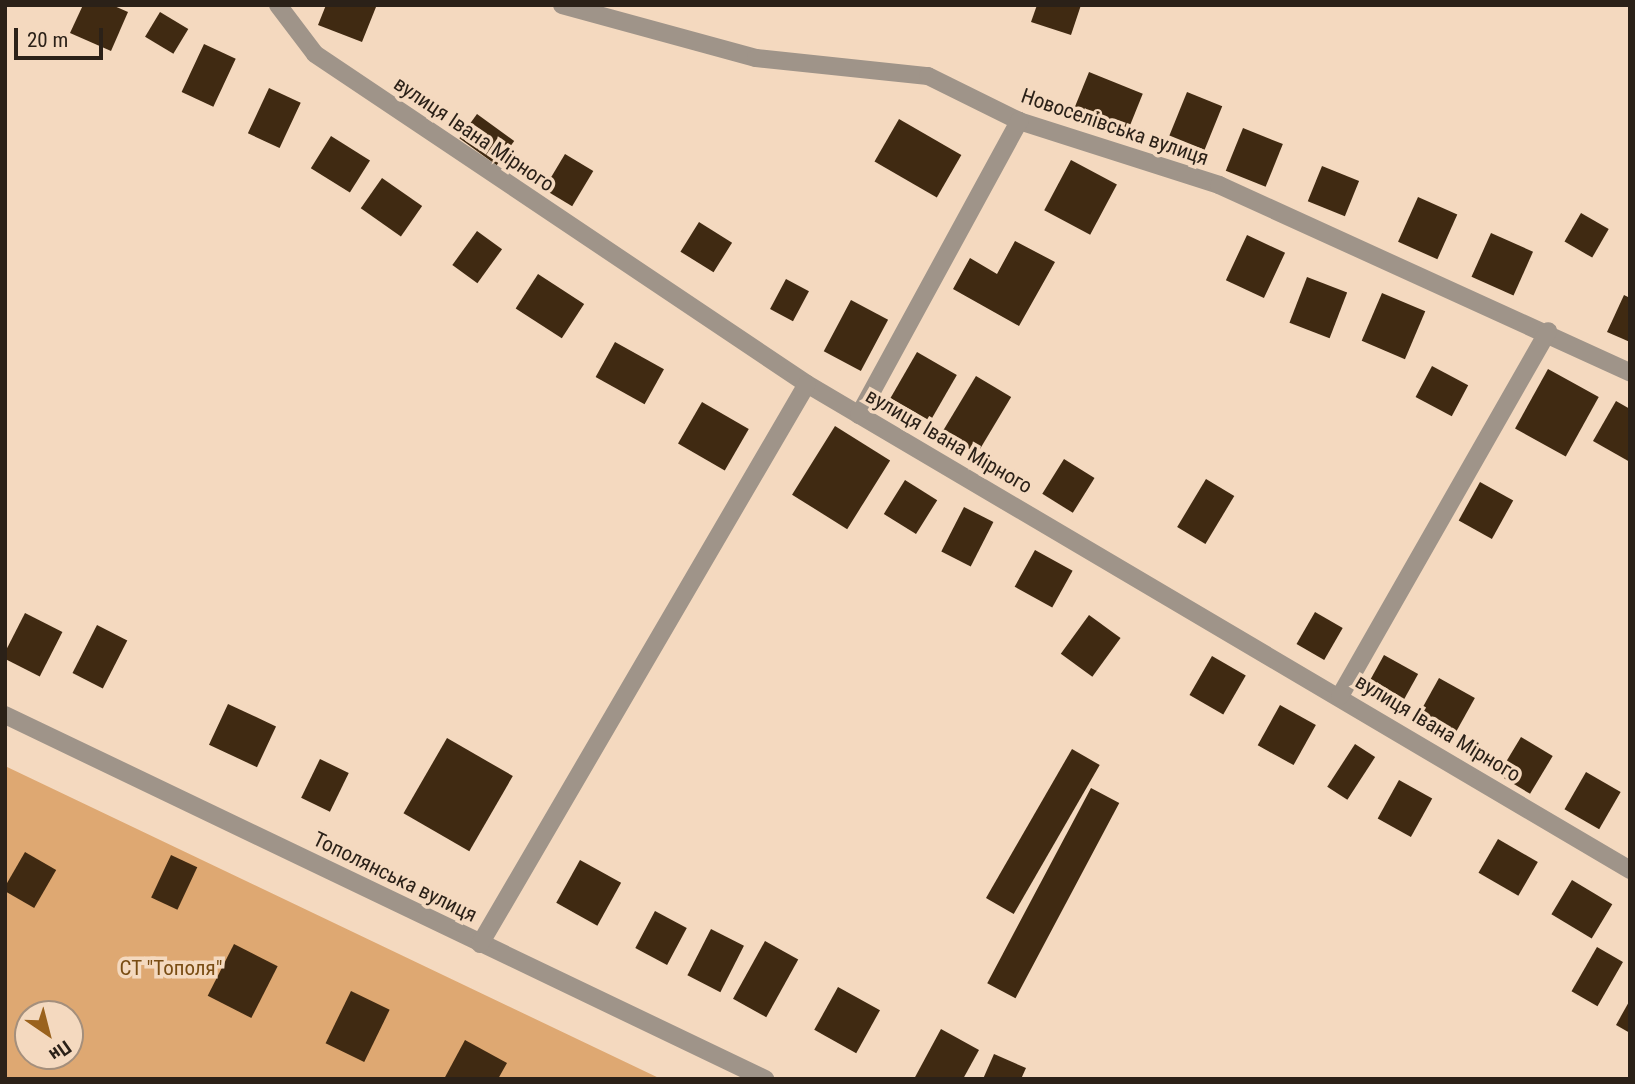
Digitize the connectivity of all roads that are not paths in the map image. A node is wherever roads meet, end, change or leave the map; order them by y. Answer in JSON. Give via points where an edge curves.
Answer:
{"nodes":[{"id":1,"x":278,"y":5,"type":"edge"},
{"id":2,"x":562,"y":5,"type":"edge"},
{"id":3,"x":1019,"y":121,"type":"junction"},
{"id":4,"x":1548,"y":331,"type":"junction"},
{"id":5,"x":1630,"y":372,"type":"edge"},
{"id":6,"x":807,"y":384,"type":"junction"},
{"id":7,"x":859,"y":415,"type":"junction"},
{"id":8,"x":1340,"y":696,"type":"junction"},
{"id":9,"x":5,"y":715,"type":"edge"},
{"id":10,"x":1630,"y":870,"type":"edge"},
{"id":11,"x":480,"y":944,"type":"junction"},
{"id":12,"x":765,"y":1079,"type":"edge"}],
"edges":[{"from":1,"to":6,"type":"street","name":"вулиця Івана Мірного","via":[[315,54]]},
{"from":2,"to":3,"type":"street","name":"Новоселівська вулиця","via":[[756,58],[928,76]]},
{"from":3,"to":4,"type":"street","name":"Новоселівська вулиця","via":[[1219,185]]},
{"from":3,"to":7,"type":"street"},
{"from":4,"to":5,"type":"street","name":"Новоселівська вулиця"},
{"from":4,"to":8,"type":"street"},
{"from":6,"to":7,"type":"street","name":"вулиця Івана Мірного"},
{"from":6,"to":11,"type":"street"},
{"from":7,"to":8,"type":"street","name":"вулиця Івана Мірного"},
{"from":8,"to":10,"type":"street","name":"вулиця Івана Мірного"},
{"from":9,"to":11,"type":"street","name":"Тополянська вулиця"},
{"from":11,"to":12,"type":"street","name":"Тополянська вулиця"}]}
